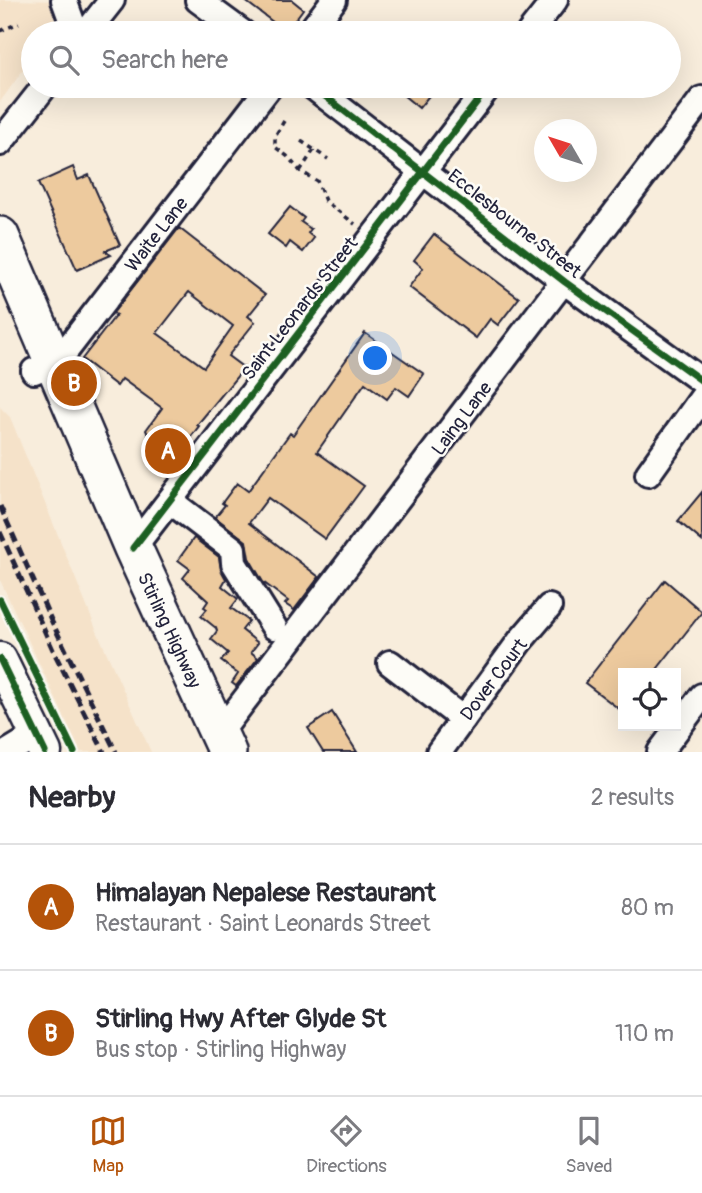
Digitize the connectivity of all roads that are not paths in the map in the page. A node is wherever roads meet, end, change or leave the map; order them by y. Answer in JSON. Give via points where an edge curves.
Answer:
{"nodes":[{"id":1,"x":64,"y":0,"type":"edge"},
{"id":2,"x":112,"y":0,"type":"edge"},
{"id":3,"x":198,"y":0,"type":"edge"},
{"id":4,"x":334,"y":0,"type":"edge"},
{"id":5,"x":555,"y":0,"type":"edge"},
{"id":6,"x":72,"y":21,"type":"edge"},
{"id":7,"x":95,"y":21,"type":"edge"},
{"id":8,"x":227,"y":21,"type":"edge"},
{"id":9,"x":318,"y":21,"type":"edge"},
{"id":10,"x":538,"y":21,"type":"edge"},
{"id":11,"x":36,"y":98,"type":"edge"},
{"id":12,"x":261,"y":98,"type":"edge"},
{"id":13,"x":328,"y":98,"type":"edge"},
{"id":14,"x":480,"y":98,"type":"edge"},
{"id":15,"x":702,"y":99,"type":"edge"},
{"id":16,"x":0,"y":143,"type":"edge"},
{"id":17,"x":424,"y":172,"type":"junction"},
{"id":18,"x":0,"y":236,"type":"edge"},
{"id":19,"x":565,"y":282,"type":"junction"},
{"id":20,"x":0,"y":293,"type":"edge"},
{"id":21,"x":44,"y":367,"type":"junction"},
{"id":22,"x":702,"y":381,"type":"edge"},
{"id":23,"x":702,"y":398,"type":"edge"},
{"id":24,"x":648,"y":474,"type":"dead end"},
{"id":25,"x":170,"y":501,"type":"junction"},
{"id":26,"x":133,"y":548,"type":"junction"},
{"id":27,"x":549,"y":607,"type":"dead end"},
{"id":28,"x":274,"y":627,"type":"dead end"},
{"id":29,"x":0,"y":659,"type":"edge"},
{"id":30,"x":390,"y":663,"type":"dead end"},
{"id":31,"x":702,"y":696,"type":"edge"},
{"id":32,"x":463,"y":719,"type":"junction"},
{"id":33,"x":217,"y":746,"type":"edge"},
{"id":34,"x":42,"y":748,"type":"edge"},
{"id":35,"x":8,"y":752,"type":"edge"},
{"id":36,"x":439,"y":752,"type":"edge"},
{"id":37,"x":660,"y":752,"type":"edge"}],
"edges":[{"from":1,"to":6,"type":"street"},
{"from":2,"to":7,"type":"street"},
{"from":3,"to":8,"type":"street"},
{"from":4,"to":9,"type":"street"},
{"from":5,"to":10,"type":"street"},
{"from":11,"to":16,"type":"street"},
{"from":12,"to":21,"type":"street","name":"Waite Lane","via":[[67,349]]},
{"from":13,"to":17,"type":"street","name":"Ecclesbourne Street"},
{"from":14,"to":17,"type":"street","name":"Saint Leonards Street"},
{"from":15,"to":19,"type":"street","name":"Laing Lane"},
{"from":17,"to":19,"type":"street","name":"Ecclesbourne Street"},
{"from":17,"to":25,"type":"street","name":"Saint Leonards Street"},
{"from":18,"to":21,"type":"highway","name":"Stirling Highway"},
{"from":19,"to":22,"type":"street","name":"Ecclesbourne Street"},
{"from":19,"to":33,"type":"street","name":"Laing Lane"},
{"from":20,"to":21,"type":"highway","name":"Stirling Highway"},
{"from":21,"to":26,"type":"highway","name":"Stirling Highway"},
{"from":21,"to":33,"type":"highway","name":"Stirling Highway"},
{"from":23,"to":24,"type":"street"},
{"from":25,"to":26,"type":"street","name":"Saint Leonards Street"},
{"from":25,"to":28,"type":"street","via":[[233,549],[234,563]]},
{"from":26,"to":33,"type":"highway","name":"Stirling Highway"},
{"from":27,"to":32,"type":"street","name":"Dover Court"},
{"from":29,"to":34,"type":"main road"},
{"from":30,"to":32,"type":"street"},
{"from":31,"to":37,"type":"street"},
{"from":32,"to":36,"type":"street","name":"Dover Court"},
{"from":34,"to":35,"type":"street"}]}
